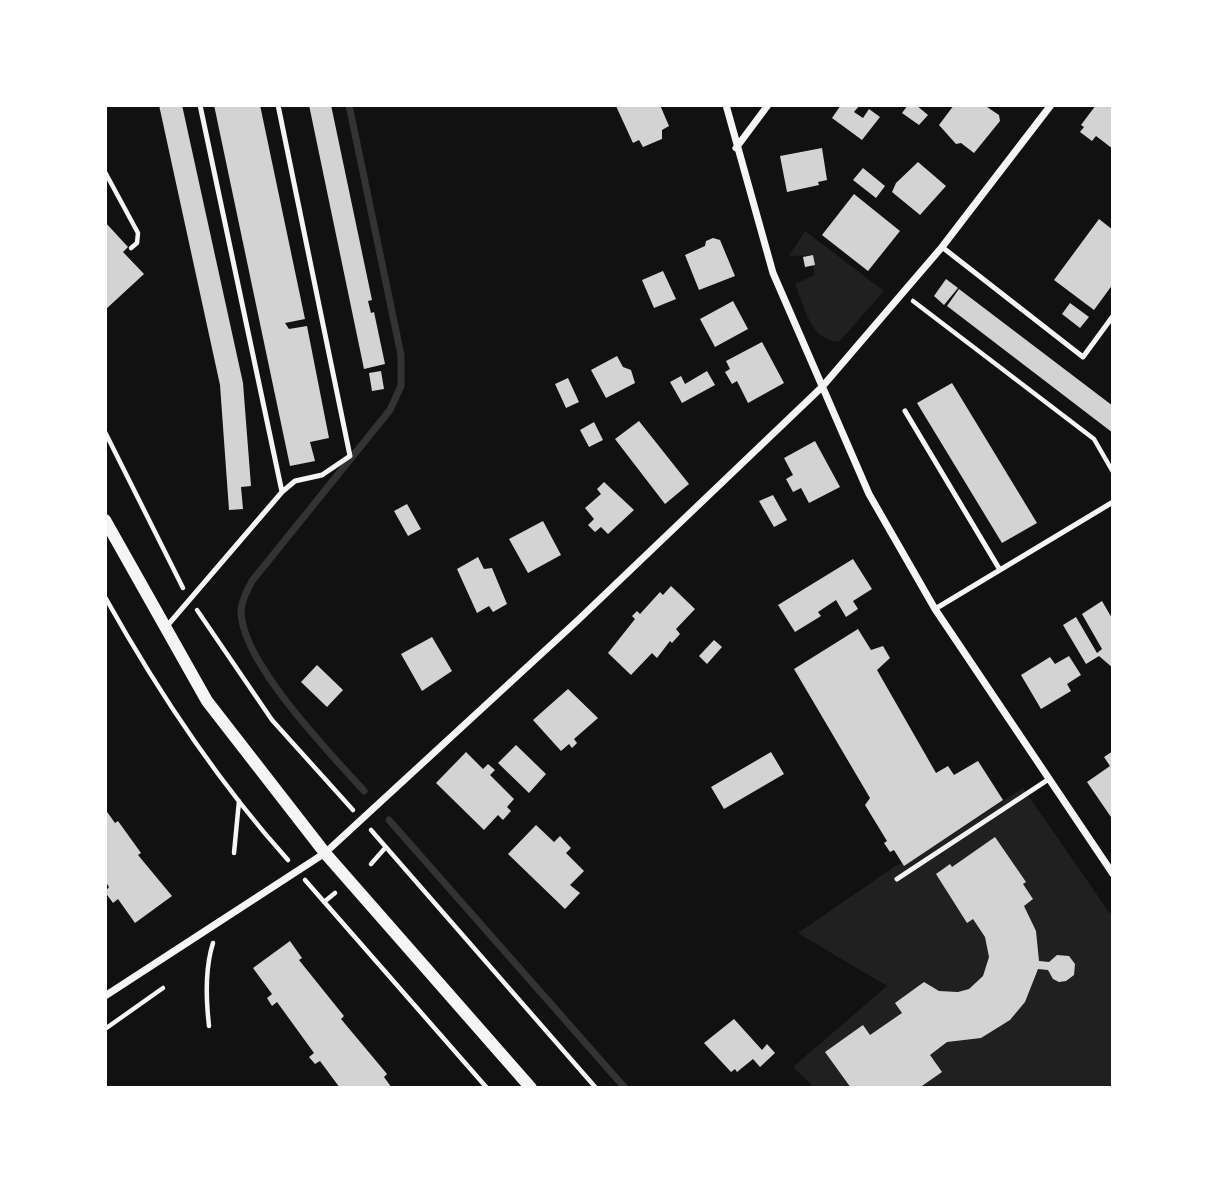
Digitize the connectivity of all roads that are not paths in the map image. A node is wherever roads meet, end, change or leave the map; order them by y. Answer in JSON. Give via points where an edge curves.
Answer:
{"nodes":[{"id":1,"x":200,"y":105,"type":"edge"},
{"id":2,"x":278,"y":105,"type":"edge"},
{"id":3,"x":726,"y":105,"type":"edge"},
{"id":4,"x":768,"y":105,"type":"edge"},
{"id":5,"x":1051,"y":105,"type":"edge"},
{"id":6,"x":736,"y":148,"type":"junction"},
{"id":7,"x":942,"y":247,"type":"junction"},
{"id":8,"x":1113,"y":316,"type":"edge"},
{"id":9,"x":821,"y":387,"type":"junction"},
{"id":10,"x":905,"y":411,"type":"dead end"},
{"id":11,"x":282,"y":492,"type":"junction"},
{"id":12,"x":1113,"y":502,"type":"edge"},
{"id":13,"x":105,"y":520,"type":"edge"},
{"id":14,"x":1000,"y":570,"type":"junction"},
{"id":15,"x":935,"y":609,"type":"junction"},
{"id":16,"x":165,"y":629,"type":"junction"},
{"id":17,"x":1049,"y":779,"type":"junction"},
{"id":18,"x":325,"y":853,"type":"junction"},
{"id":19,"x":1113,"y":874,"type":"edge"},
{"id":20,"x":897,"y":879,"type":"dead end"},
{"id":21,"x":105,"y":996,"type":"edge"},
{"id":22,"x":531,"y":1088,"type":"edge"}],
"edges":[{"from":1,"to":11,"type":"lane"},
{"from":2,"to":11,"type":"lane","via":[[350,456],[322,475],[295,481]]},
{"from":3,"to":6,"type":"street"},
{"from":4,"to":6,"type":"street"},
{"from":5,"to":7,"type":"street"},
{"from":6,"to":9,"type":"street","via":[[773,273]]},
{"from":7,"to":8,"type":"lane","via":[[1083,357]]},
{"from":7,"to":9,"type":"street"},
{"from":9,"to":15,"type":"street","via":[[869,494]]},
{"from":9,"to":18,"type":"street"},
{"from":10,"to":14,"type":"lane"},
{"from":11,"to":16,"type":"lane"},
{"from":12,"to":14,"type":"lane"},
{"from":13,"to":16,"type":"street"},
{"from":14,"to":15,"type":"lane"},
{"from":15,"to":17,"type":"street"},
{"from":16,"to":18,"type":"street","via":[[207,701]]},
{"from":17,"to":19,"type":"street"},
{"from":17,"to":20,"type":"lane"},
{"from":18,"to":21,"type":"street"},
{"from":18,"to":22,"type":"street"}]}
